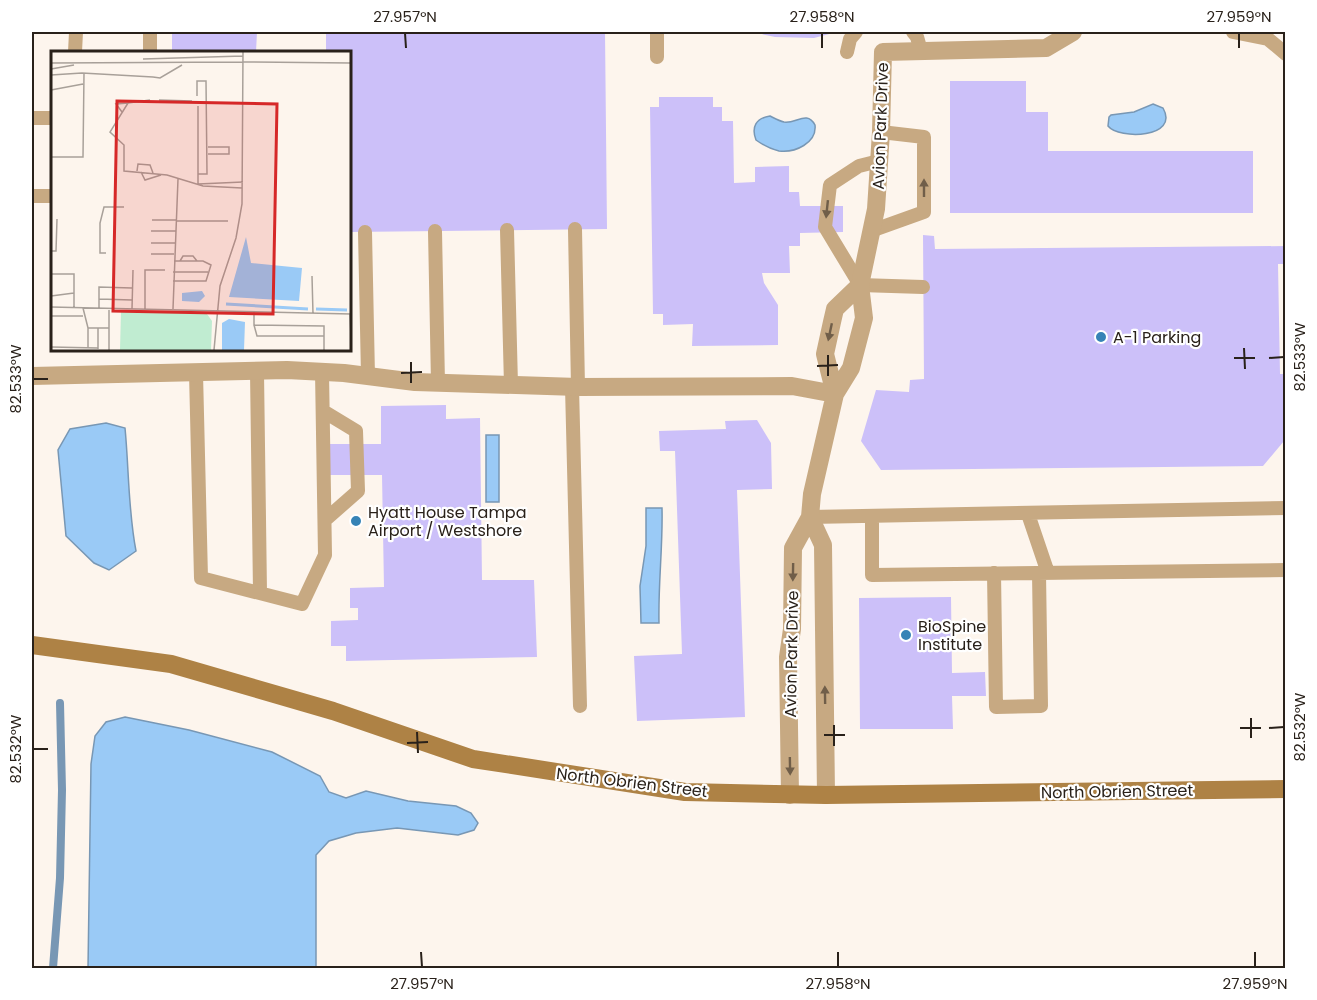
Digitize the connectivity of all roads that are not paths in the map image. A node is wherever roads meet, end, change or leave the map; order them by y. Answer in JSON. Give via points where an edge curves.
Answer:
{"nodes":[{"id":1,"x":76,"y":32,"type":"edge"},
{"id":2,"x":150,"y":32,"type":"edge"},
{"id":3,"x":657,"y":32,"type":"edge"},
{"id":4,"x":856,"y":32,"type":"edge"},
{"id":5,"x":913,"y":32,"type":"edge"},
{"id":6,"x":1073,"y":32,"type":"edge"},
{"id":7,"x":1233,"y":32,"type":"edge"},
{"id":8,"x":1250,"y":33,"type":"edge"},
{"id":9,"x":75,"y":51,"type":"edge"},
{"id":10,"x":150,"y":51,"type":"edge"},
{"id":11,"x":921,"y":51,"type":"junction"},
{"id":12,"x":847,"y":52,"type":"dead end"},
{"id":13,"x":1286,"y":54,"type":"edge"},
{"id":14,"x":657,"y":57,"type":"dead end"},
{"id":15,"x":32,"y":118,"type":"edge"},
{"id":16,"x":51,"y":118,"type":"edge"},
{"id":17,"x":881,"y":132,"type":"junction"},
{"id":18,"x":879,"y":160,"type":"junction"},
{"id":19,"x":32,"y":196,"type":"edge"},
{"id":20,"x":51,"y":196,"type":"edge"},
{"id":21,"x":507,"y":230,"type":"dead end"},
{"id":22,"x":575,"y":230,"type":"dead end"},
{"id":23,"x":435,"y":231,"type":"dead end"},
{"id":24,"x":871,"y":231,"type":"junction"},
{"id":25,"x":365,"y":232,"type":"dead end"},
{"id":26,"x":860,"y":285,"type":"junction"},
{"id":27,"x":923,"y":287,"type":"dead end"},
{"id":28,"x":256,"y":372,"type":"junction"},
{"id":29,"x":322,"y":372,"type":"junction"},
{"id":30,"x":196,"y":373,"type":"junction"},
{"id":31,"x":32,"y":375,"type":"edge"},
{"id":32,"x":368,"y":376,"type":"junction"},
{"id":33,"x":438,"y":383,"type":"junction"},
{"id":34,"x":511,"y":385,"type":"junction"},
{"id":35,"x":575,"y":387,"type":"junction"},
{"id":36,"x":835,"y":394,"type":"junction"},
{"id":37,"x":323,"y":411,"type":"junction"},
{"id":38,"x":1286,"y":508,"type":"edge"},
{"id":39,"x":1028,"y":514,"type":"junction"},
{"id":40,"x":872,"y":516,"type":"junction"},
{"id":41,"x":810,"y":517,"type":"junction"},
{"id":42,"x":325,"y":520,"type":"junction"},
{"id":43,"x":1286,"y":570,"type":"edge"},
{"id":44,"x":994,"y":573,"type":"junction"},
{"id":45,"x":1043,"y":573,"type":"junction"},
{"id":46,"x":260,"y":592,"type":"junction"},
{"id":47,"x":32,"y":645,"type":"edge"},
{"id":48,"x":580,"y":706,"type":"dead end"},
{"id":49,"x":1286,"y":789,"type":"edge"},
{"id":50,"x":790,"y":795,"type":"junction"},
{"id":51,"x":826,"y":795,"type":"junction"}],
"edges":[{"from":1,"to":9,"type":"lane"},
{"from":2,"to":10,"type":"lane"},
{"from":3,"to":14,"type":"lane"},
{"from":4,"to":12,"type":"lane"},
{"from":5,"to":11,"type":"lane"},
{"from":6,"to":11,"type":"street","name":"Avion Park Drive","via":[[1046,48]]},
{"from":7,"to":8,"type":"lane"},
{"from":8,"to":13,"type":"lane","via":[[1268,39]]},
{"from":11,"to":17,"type":"street","name":"Avion Park Drive","via":[[883,52]]},
{"from":15,"to":16,"type":"lane"},
{"from":17,"to":18,"type":"street","name":"Avion Park Drive"},
{"from":24,"to":17,"type":"lane","one_way":true,"via":[[924,212],[924,137]]},
{"from":18,"to":24,"type":"street","name":"Avion Park Drive"},
{"from":18,"to":26,"type":"lane","one_way":true,"via":[[859,166],[830,185],[825,227]]},
{"from":19,"to":20,"type":"lane"},
{"from":21,"to":34,"type":"lane"},
{"from":22,"to":35,"type":"lane"},
{"from":23,"to":33,"type":"lane"},
{"from":24,"to":26,"type":"street","name":"Avion Park Drive"},
{"from":25,"to":32,"type":"lane"},
{"from":26,"to":27,"type":"lane"},
{"from":26,"to":36,"type":"street","name":"Avion Park Drive","via":[[864,318],[851,368]]},
{"from":26,"to":36,"type":"street","name":"Avion Park Drive","one_way":true,"via":[[835,309],[832,322],[825,354]]},
{"from":28,"to":29,"type":"street"},
{"from":28,"to":30,"type":"street"},
{"from":28,"to":46,"type":"lane"},
{"from":29,"to":32,"type":"street"},
{"from":29,"to":37,"type":"lane"},
{"from":30,"to":31,"type":"street"},
{"from":30,"to":46,"type":"lane","via":[[201,578]]},
{"from":32,"to":33,"type":"street"},
{"from":33,"to":34,"type":"street"},
{"from":34,"to":35,"type":"street"},
{"from":35,"to":36,"type":"street","via":[[792,386]]},
{"from":35,"to":48,"type":"lane"},
{"from":36,"to":41,"type":"street","name":"Avion Park Drive"},
{"from":37,"to":42,"type":"lane"},
{"from":37,"to":42,"type":"lane","via":[[356,431],[358,491]]},
{"from":38,"to":39,"type":"lane"},
{"from":39,"to":40,"type":"lane"},
{"from":39,"to":45,"type":"lane"},
{"from":40,"to":41,"type":"lane"},
{"from":40,"to":44,"type":"lane","via":[[872,575]]},
{"from":41,"to":50,"type":"street","name":"Avion Park Drive","one_way":true,"via":[[793,548],[788,657]]},
{"from":51,"to":41,"type":"street","name":"Avion Park Drive","one_way":true,"via":[[823,545]]},
{"from":42,"to":46,"type":"lane","via":[[325,555],[302,604]]},
{"from":43,"to":45,"type":"lane"},
{"from":44,"to":45,"type":"lane"},
{"from":44,"to":45,"type":"lane","via":[[996,706],[1041,706]]},
{"from":47,"to":50,"type":"street","name":"North Obrien Street","via":[[171,664],[333,711],[472,759],[685,792]]},
{"from":49,"to":51,"type":"street","name":"North Obrien Street"},
{"from":50,"to":51,"type":"street","name":"North Obrien Street"}]}
